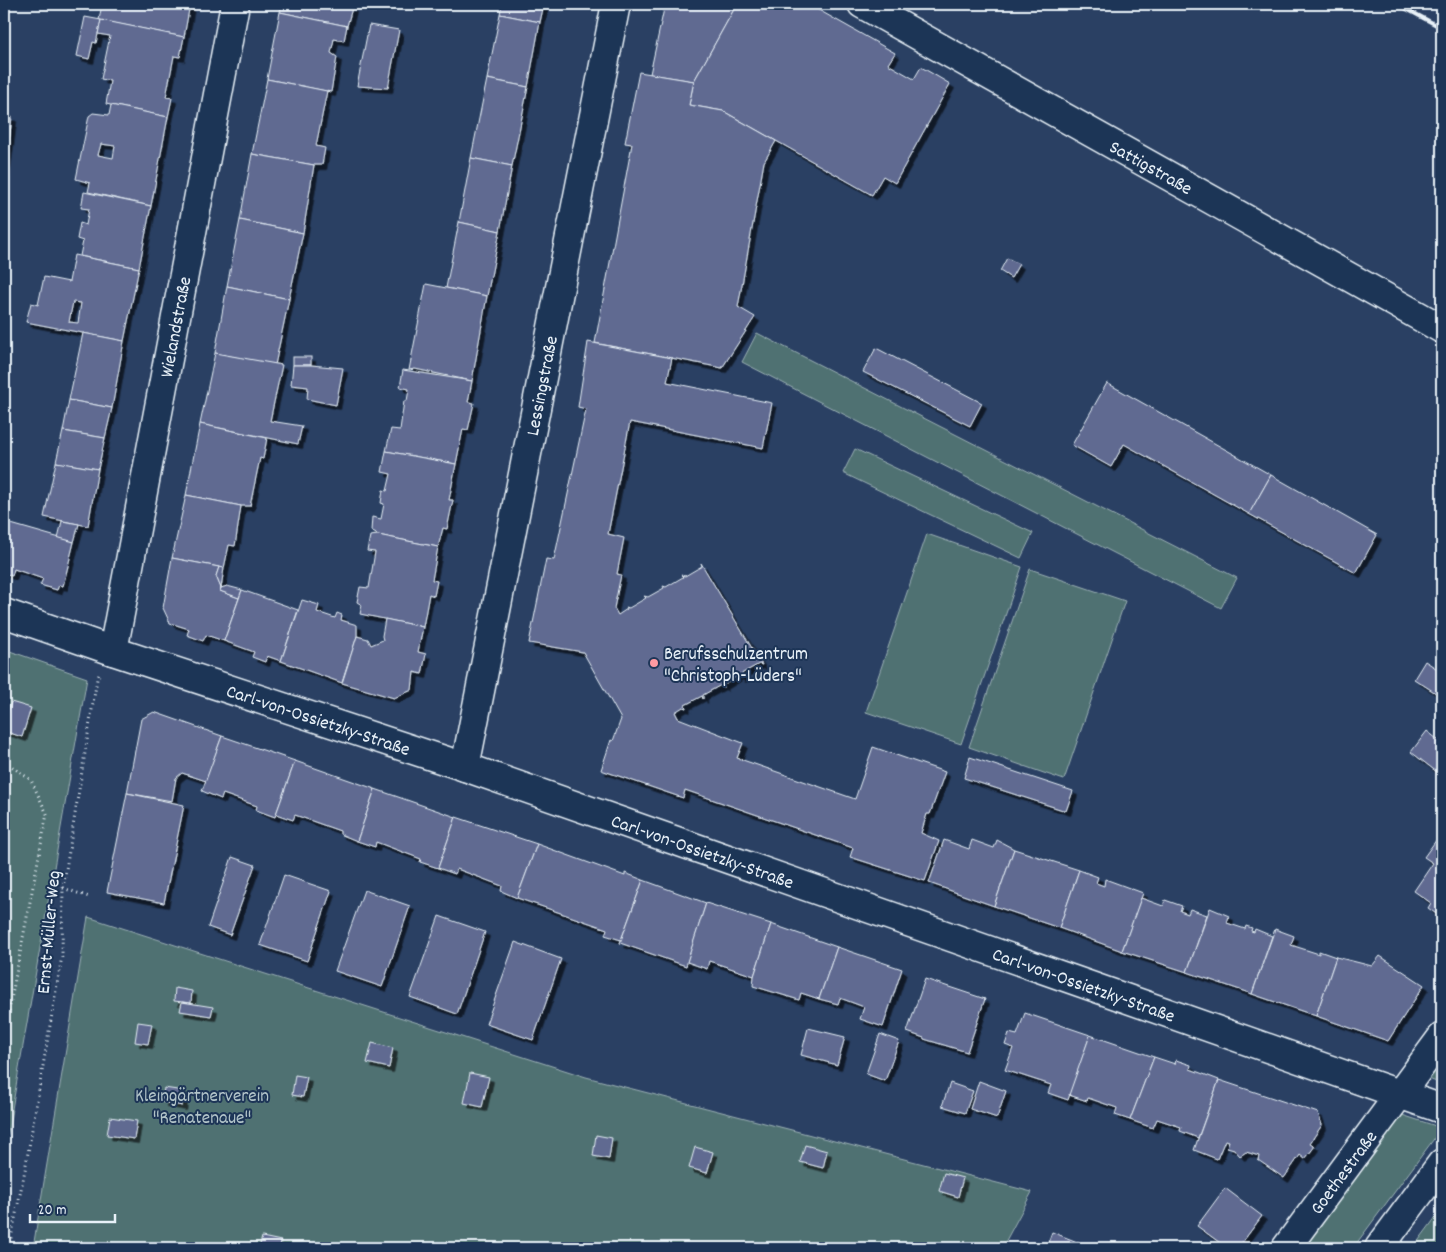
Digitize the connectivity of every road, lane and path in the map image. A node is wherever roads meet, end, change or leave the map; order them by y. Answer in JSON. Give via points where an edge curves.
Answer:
{"nodes":[{"id":1,"x":235,"y":4,"type":"edge"},
{"id":2,"x":616,"y":4,"type":"edge"},
{"id":3,"x":862,"y":4,"type":"edge"},
{"id":4,"x":1442,"y":329,"type":"edge"},
{"id":5,"x":4,"y":613,"type":"edge"},
{"id":6,"x":113,"y":651,"type":"junction"},
{"id":7,"x":4,"y":762,"type":"edge"},
{"id":8,"x":465,"y":767,"type":"junction"},
{"id":9,"x":63,"y":888,"type":"junction"},
{"id":10,"x":89,"y":897,"type":"dead end"},
{"id":11,"x":4,"y":1036,"type":"edge"},
{"id":12,"x":1442,"y":1036,"type":"edge"},
{"id":13,"x":1400,"y":1094,"type":"junction"},
{"id":14,"x":1442,"y":1110,"type":"edge"},
{"id":15,"x":1442,"y":1162,"type":"edge"},
{"id":16,"x":9,"y":1248,"type":"edge"},
{"id":17,"x":1286,"y":1248,"type":"edge"},
{"id":18,"x":1379,"y":1248,"type":"edge"}],
"edges":[{"from":1,"to":6,"type":"street","name":"Wielandstraße"},
{"from":2,"to":8,"type":"street","name":"Lessingstraße"},
{"from":3,"to":4,"type":"street","name":"Sattigstraße"},
{"from":5,"to":6,"type":"street","name":"Carl-von-Ossietzky-Straße"},
{"from":6,"to":8,"type":"street","name":"Carl-von-Ossietzky-Straße"},
{"from":6,"to":9,"type":"path","name":"Ernst-Müller-Weg","via":[[97,679]]},
{"from":7,"to":11,"type":"path","via":[[32,780],[47,814]]},
{"from":8,"to":13,"type":"street","name":"Carl-von-Ossietzky-Straße"},
{"from":9,"to":10,"type":"path"},
{"from":9,"to":16,"type":"path","name":"Ernst-Müller-Weg","via":[[62,956]]},
{"from":12,"to":13,"type":"street","name":"Goethestraße"},
{"from":13,"to":14,"type":"street"},
{"from":13,"to":17,"type":"street","name":"Goethestraße"},
{"from":15,"to":18,"type":"street"}]}
